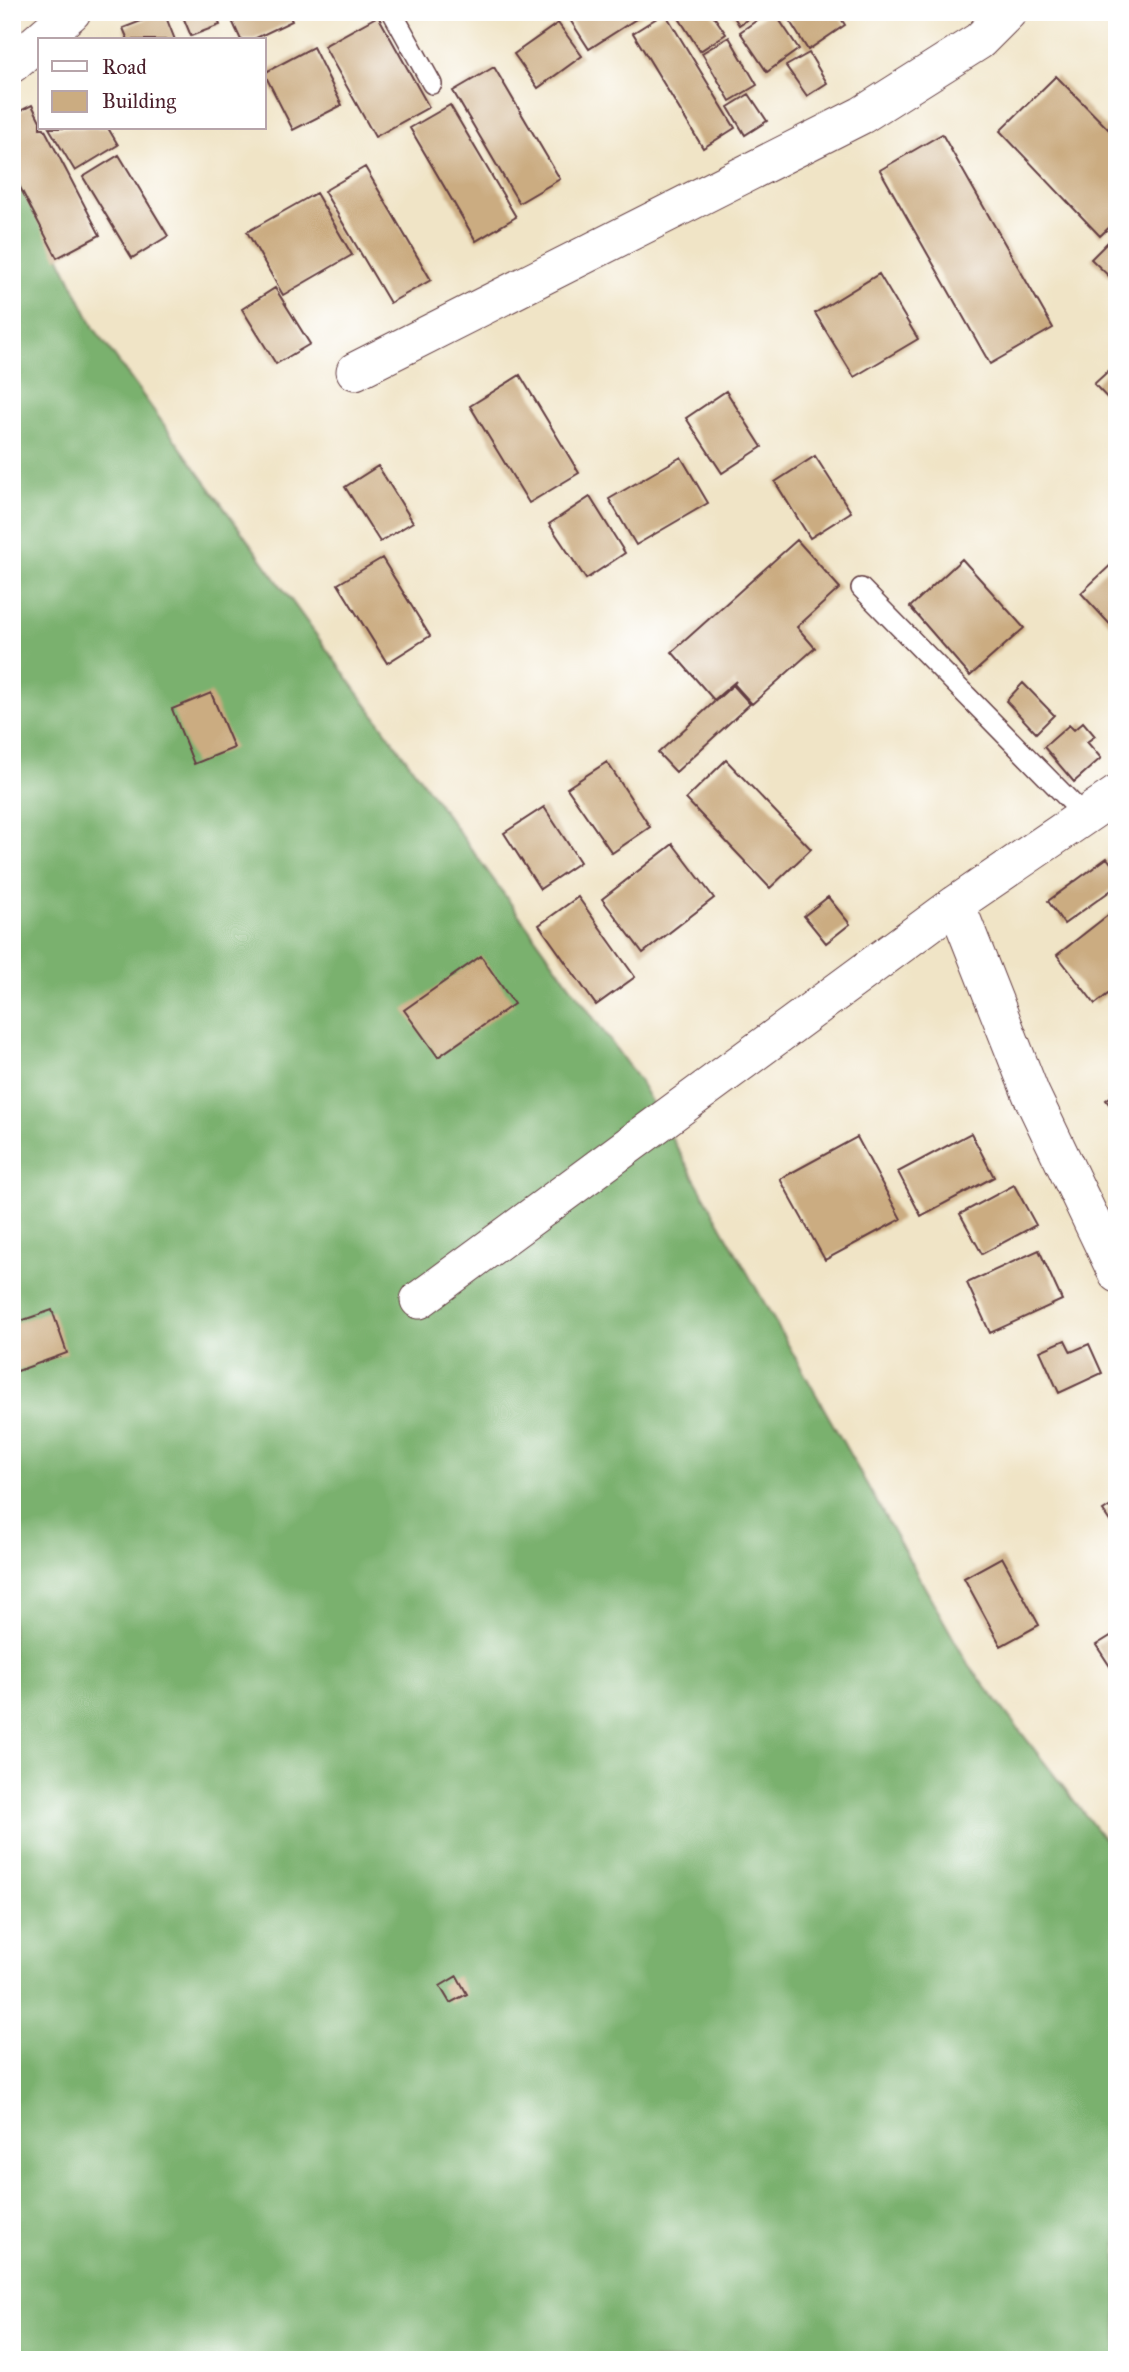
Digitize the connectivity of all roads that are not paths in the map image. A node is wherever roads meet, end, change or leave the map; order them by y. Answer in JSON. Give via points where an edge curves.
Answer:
{"nodes":[{"id":1,"x":72,"y":12,"type":"edge"},
{"id":2,"x":392,"y":12,"type":"edge"},
{"id":3,"x":1008,"y":12,"type":"edge"},
{"id":4,"x":42,"y":38,"type":"edge"},
{"id":5,"x":38,"y":41,"type":"edge"},
{"id":6,"x":12,"y":64,"type":"edge"},
{"id":7,"x":432,"y":85,"type":"dead end"},
{"id":8,"x":355,"y":371,"type":"dead end"},
{"id":9,"x":861,"y":588,"type":"dead end"},
{"id":10,"x":1106,"y":808,"type":"edge"},
{"id":11,"x":956,"y":904,"type":"junction"},
{"id":12,"x":1117,"y":1275,"type":"edge"},
{"id":13,"x":419,"y":1300,"type":"dead end"}],
"edges":[{"from":1,"to":4,"type":"street"},
{"from":2,"to":7,"type":"lane"},
{"from":3,"to":8,"type":"street","via":[[979,41],[862,115]]},
{"from":5,"to":6,"type":"street"},
{"from":9,"to":10,"type":"lane"},
{"from":10,"to":11,"type":"street"},
{"from":11,"to":12,"type":"street","via":[[1031,1094]]},
{"from":11,"to":13,"type":"street"}]}
